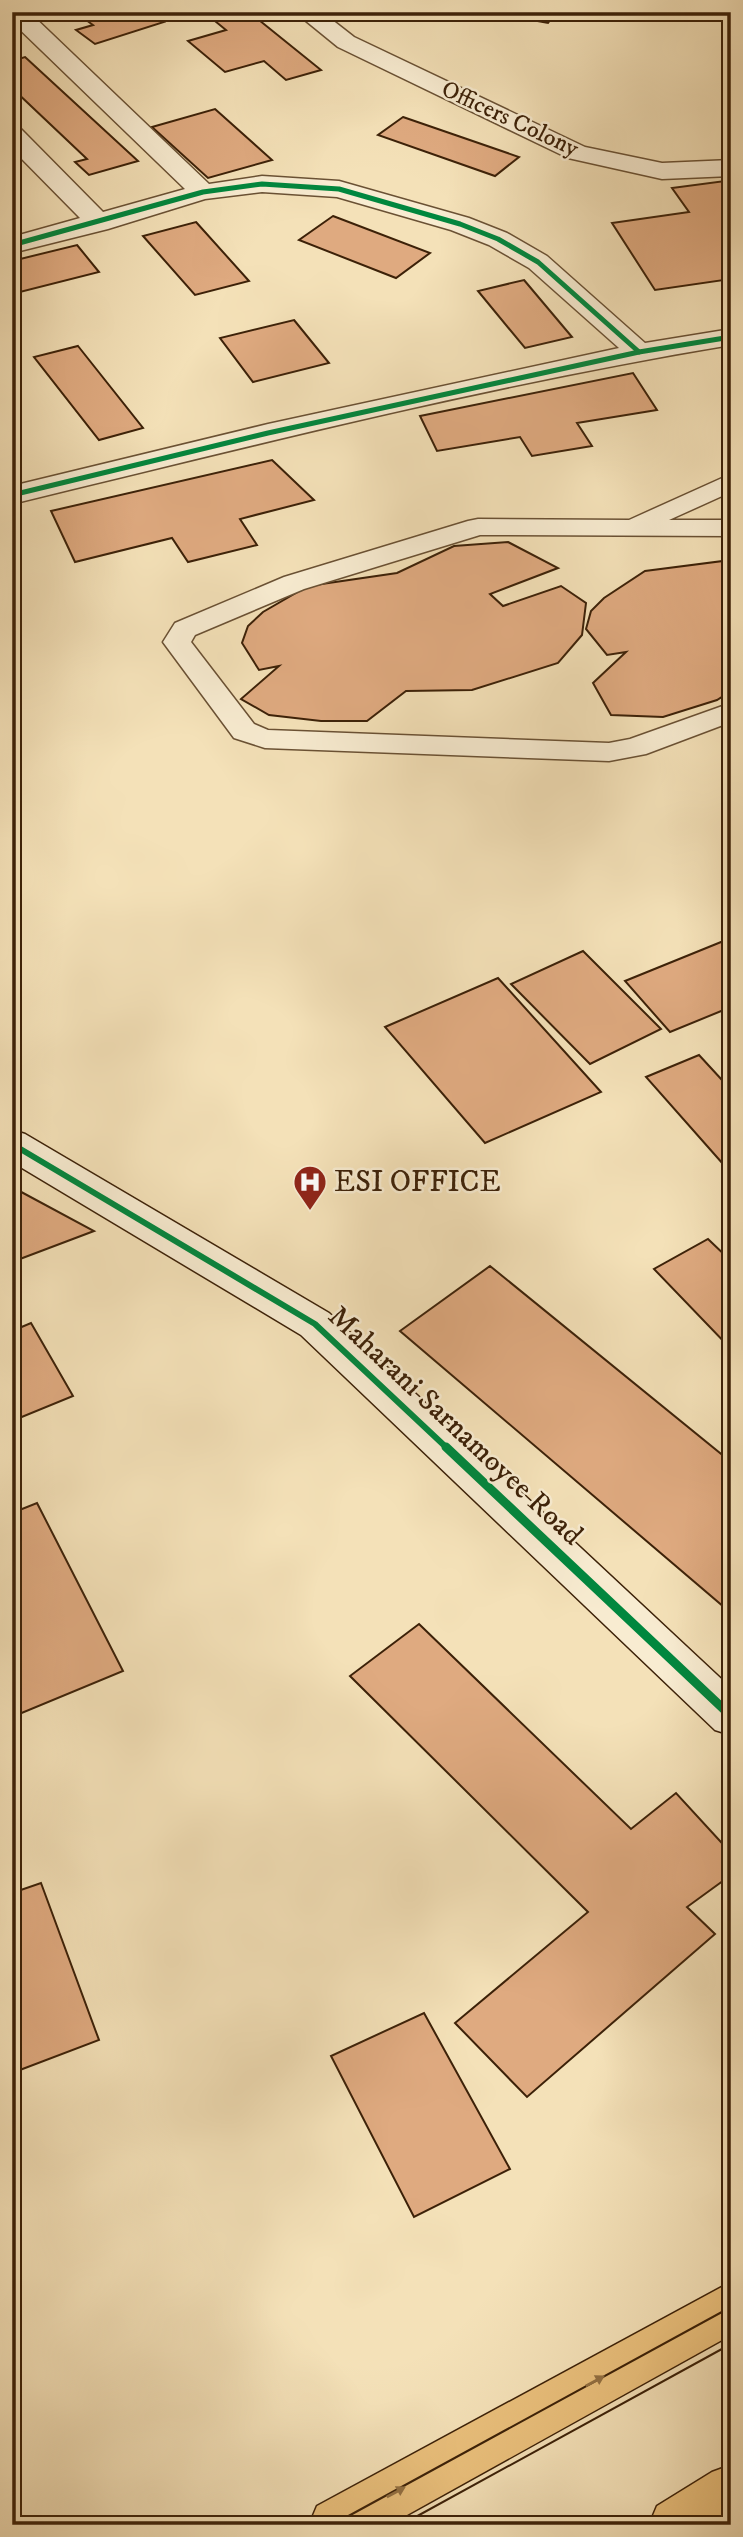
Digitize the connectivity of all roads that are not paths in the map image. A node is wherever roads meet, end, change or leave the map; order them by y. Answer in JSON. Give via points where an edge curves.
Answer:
{"nodes":[{"id":1,"x":15,"y":12,"type":"edge"},
{"id":2,"x":307,"y":12,"type":"edge"},
{"id":3,"x":12,"y":134,"type":"edge"},
{"id":4,"x":731,"y":168,"type":"edge"},
{"id":5,"x":203,"y":192,"type":"junction"},
{"id":6,"x":99,"y":223,"type":"junction"},
{"id":7,"x":12,"y":245,"type":"edge"},
{"id":8,"x":731,"y":337,"type":"edge"},
{"id":9,"x":639,"y":352,"type":"junction"},
{"id":10,"x":731,"y":482,"type":"edge"},
{"id":11,"x":12,"y":495,"type":"edge"},
{"id":12,"x":630,"y":528,"type":"junction"},
{"id":13,"x":731,"y":528,"type":"edge"},
{"id":14,"x":731,"y":712,"type":"edge"},
{"id":15,"x":12,"y":1144,"type":"edge"},
{"id":16,"x":731,"y":1716,"type":"edge"},
{"id":17,"x":731,"y":2307,"type":"edge"},
{"id":18,"x":731,"y":2491,"type":"edge"},
{"id":19,"x":336,"y":2525,"type":"edge"},
{"id":20,"x":676,"y":2525,"type":"edge"}],
"edges":[{"from":1,"to":5,"type":"street"},
{"from":2,"to":4,"type":"street","name":"Officers Colony","via":[[346,42],[577,153],[662,171]]},
{"from":3,"to":6,"type":"street"},
{"from":5,"to":6,"type":"street"},
{"from":5,"to":9,"type":"street","via":[[262,184],[339,189],[460,224],[538,262]]},
{"from":6,"to":7,"type":"street"},
{"from":8,"to":9,"type":"street"},
{"from":9,"to":11,"type":"street","via":[[268,433]]},
{"from":10,"to":12,"type":"lane"},
{"from":12,"to":13,"type":"lane"},
{"from":12,"to":14,"type":"lane","via":[[478,527],[449,534],[294,583],[185,629],[177,642],[244,731],[265,739],[609,752],[636,747]]},
{"from":15,"to":16,"type":"street","name":"Maharani Sarnamoyee Road","via":[[315,1324]]},
{"from":19,"to":17,"type":"main road","one_way":true},
{"from":18,"to":20,"type":"main road"}]}
